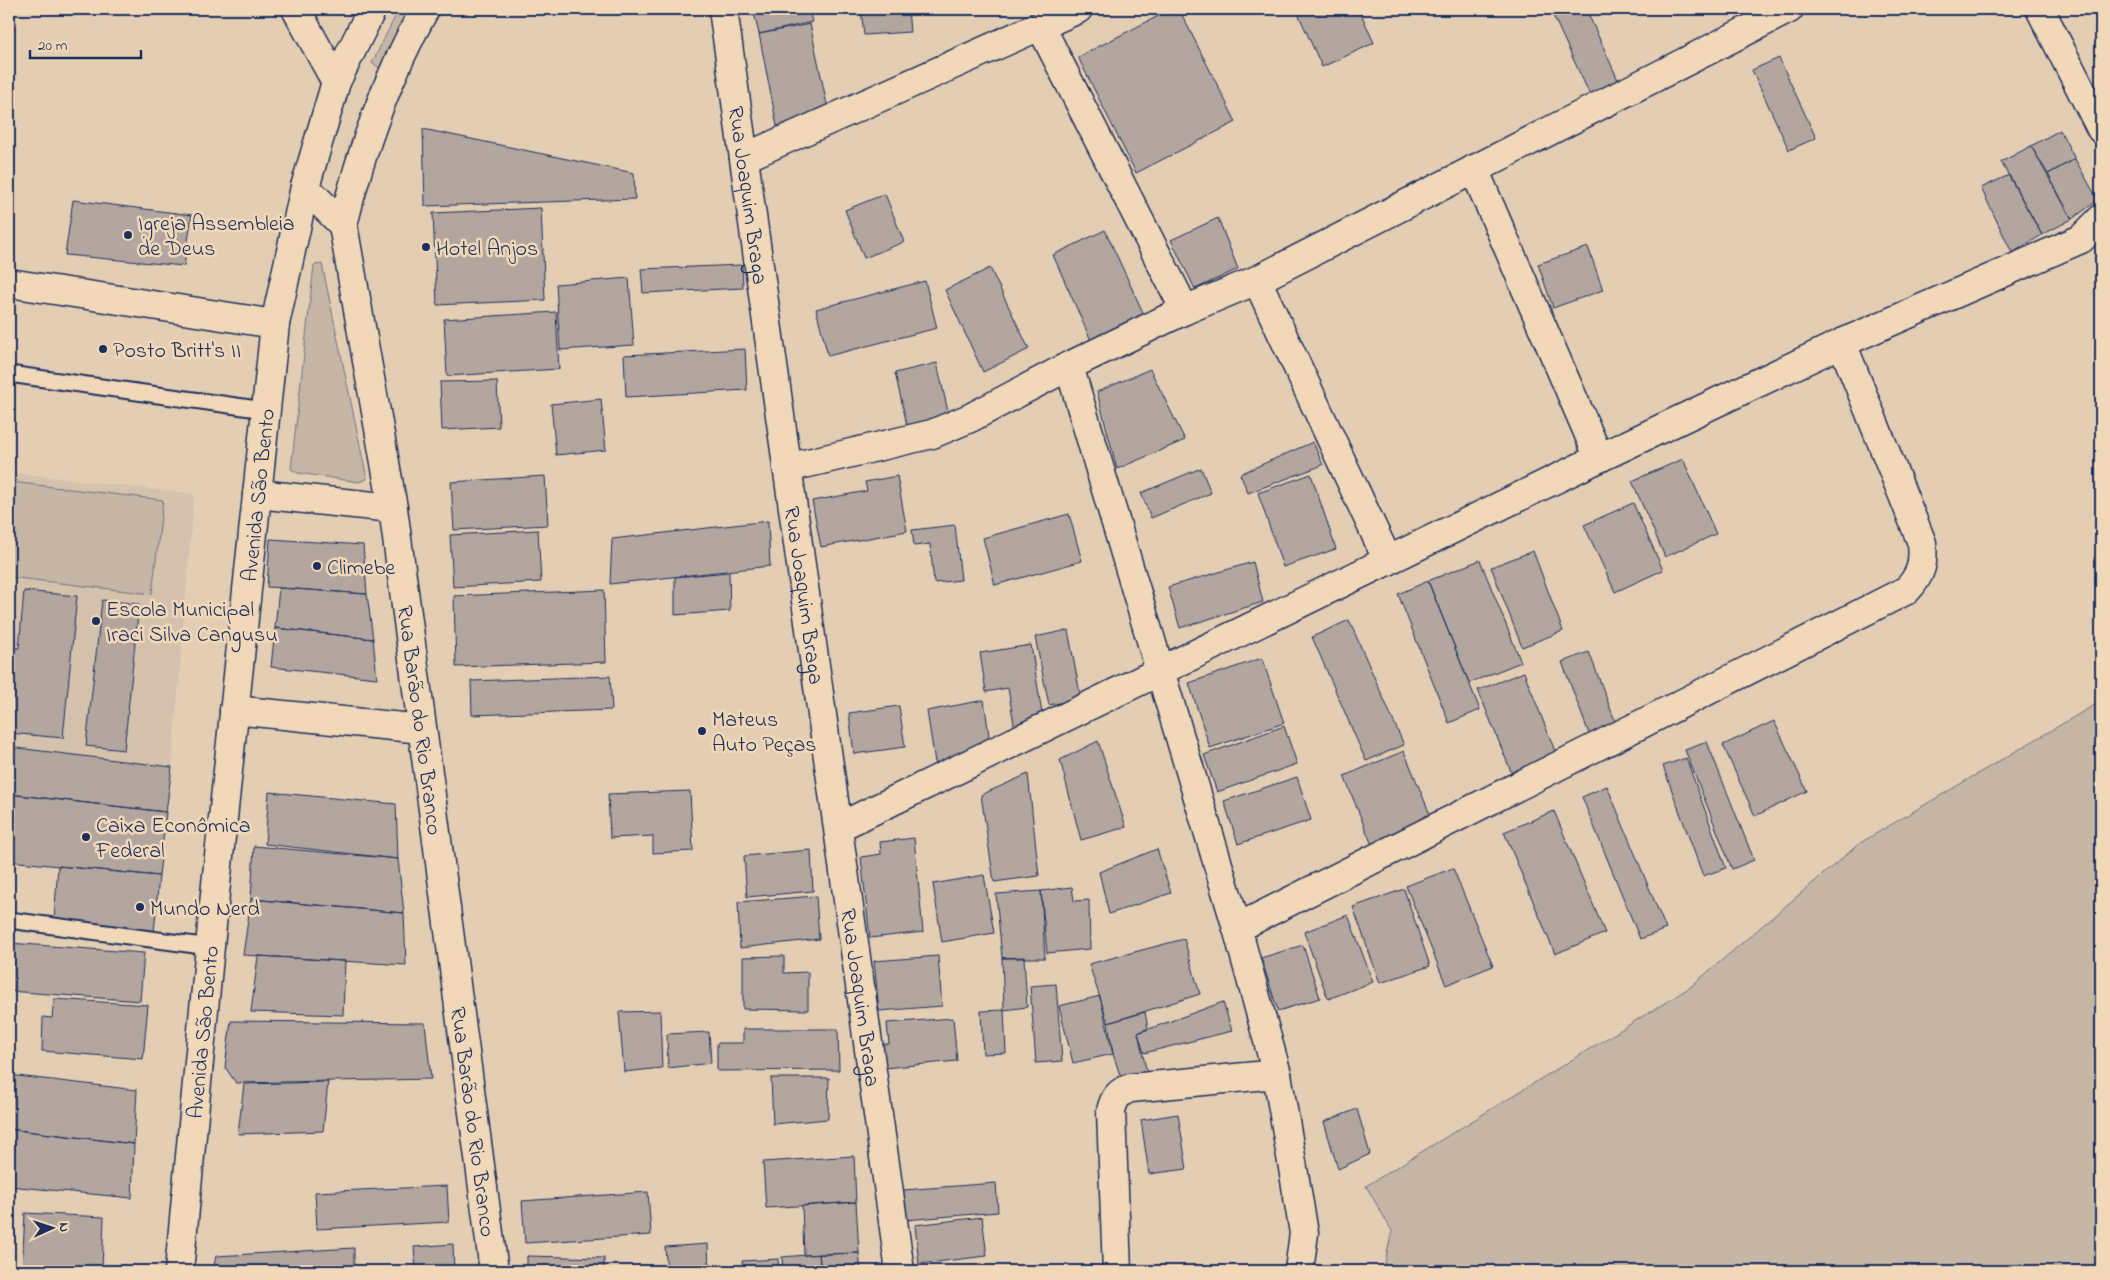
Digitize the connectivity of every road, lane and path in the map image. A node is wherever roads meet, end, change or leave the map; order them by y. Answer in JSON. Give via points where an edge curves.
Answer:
{"nodes":[{"id":1,"x":296,"y":9,"type":"edge"},
{"id":2,"x":372,"y":9,"type":"edge"},
{"id":3,"x":425,"y":9,"type":"edge"},
{"id":4,"x":724,"y":9,"type":"edge"},
{"id":5,"x":1078,"y":9,"type":"edge"},
{"id":6,"x":1789,"y":9,"type":"edge"},
{"id":7,"x":2040,"y":9,"type":"edge"},
{"id":8,"x":1041,"y":27,"type":"junction"},
{"id":9,"x":336,"y":82,"type":"junction"},
{"id":10,"x":2101,"y":129,"type":"edge"},
{"id":11,"x":744,"y":158,"type":"junction"},
{"id":12,"x":1474,"y":169,"type":"junction"},
{"id":13,"x":305,"y":186,"type":"junction"},
{"id":14,"x":2101,"y":219,"type":"edge"},
{"id":15,"x":343,"y":225,"type":"junction"},
{"id":16,"x":1257,"y":280,"type":"junction"},
{"id":17,"x":9,"y":283,"type":"edge"},
{"id":18,"x":1185,"y":310,"type":"junction"},
{"id":19,"x":275,"y":324,"type":"junction"},
{"id":20,"x":1842,"y":343,"type":"junction"},
{"id":21,"x":1069,"y":366,"type":"junction"},
{"id":22,"x":9,"y":374,"type":"edge"},
{"id":23,"x":265,"y":410,"type":"junction"},
{"id":24,"x":1599,"y":458,"type":"junction"},
{"id":25,"x":787,"y":468,"type":"junction"},
{"id":26,"x":257,"y":494,"type":"junction"},
{"id":27,"x":393,"y":508,"type":"junction"},
{"id":28,"x":1388,"y":560,"type":"junction"},
{"id":29,"x":1160,"y":671,"type":"junction"},
{"id":30,"x":234,"y":710,"type":"junction"},
{"id":31,"x":422,"y":730,"type":"junction"},
{"id":32,"x":839,"y":827,"type":"junction"},
{"id":33,"x":9,"y":920,"type":"edge"},
{"id":34,"x":1237,"y":928,"type":"junction"},
{"id":35,"x":210,"y":947,"type":"junction"},
{"id":36,"x":1277,"y":1074,"type":"junction"},
{"id":37,"x":178,"y":1271,"type":"edge"},
{"id":38,"x":494,"y":1271,"type":"edge"},
{"id":39,"x":900,"y":1271,"type":"edge"},
{"id":40,"x":1117,"y":1271,"type":"edge"},
{"id":41,"x":1299,"y":1271,"type":"edge"}],
"edges":[{"from":1,"to":9,"type":"street"},
{"from":2,"to":9,"type":"street","name":"Avenida São Bento"},
{"from":3,"to":15,"type":"street","via":[[381,100],[355,176]]},
{"from":4,"to":11,"type":"street","name":"Rua Joaquim Braga"},
{"from":5,"to":8,"type":"street"},
{"from":6,"to":12,"type":"street"},
{"from":7,"to":10,"type":"street"},
{"from":8,"to":11,"type":"street"},
{"from":8,"to":18,"type":"street"},
{"from":9,"to":13,"type":"street","name":"Avenida São Bento"},
{"from":11,"to":25,"type":"street","name":"Rua Joaquim Braga"},
{"from":12,"to":16,"type":"street"},
{"from":12,"to":24,"type":"street"},
{"from":13,"to":15,"type":"street"},
{"from":13,"to":19,"type":"street","name":"Avenida São Bento"},
{"from":14,"to":20,"type":"street","via":[[2081,239]]},
{"from":15,"to":27,"type":"street","name":"Rua Barão do Rio Branco"},
{"from":16,"to":18,"type":"street"},
{"from":16,"to":28,"type":"street"},
{"from":17,"to":19,"type":"street"},
{"from":18,"to":21,"type":"street"},
{"from":19,"to":23,"type":"street","name":"Avenida São Bento"},
{"from":20,"to":24,"type":"street"},
{"from":20,"to":34,"type":"street","via":[[1922,543],[1924,561],[1918,578],[1907,590]]},
{"from":21,"to":25,"type":"street","via":[[970,418],[932,434]]},
{"from":21,"to":29,"type":"street"},
{"from":22,"to":23,"type":"lane"},
{"from":23,"to":26,"type":"street","name":"Avenida São Bento"},
{"from":24,"to":28,"type":"street"},
{"from":25,"to":32,"type":"street","name":"Rua Joaquim Braga"},
{"from":26,"to":27,"type":"street"},
{"from":26,"to":30,"type":"street","name":"Avenida São Bento"},
{"from":27,"to":31,"type":"street","name":"Rua Barão do Rio Branco"},
{"from":28,"to":29,"type":"street"},
{"from":29,"to":32,"type":"street"},
{"from":29,"to":34,"type":"street"},
{"from":30,"to":31,"type":"street"},
{"from":30,"to":35,"type":"street","name":"Avenida São Bento"},
{"from":31,"to":38,"type":"street","name":"Rua Barão do Rio Branco"},
{"from":32,"to":39,"type":"street","name":"Rua Joaquim Braga"},
{"from":33,"to":35,"type":"lane"},
{"from":34,"to":36,"type":"street"},
{"from":35,"to":37,"type":"street","name":"Avenida São Bento"},
{"from":36,"to":40,"type":"street","via":[[1120,1091],[1111,1112]]},
{"from":36,"to":41,"type":"street","via":[[1304,1233]]}]}
